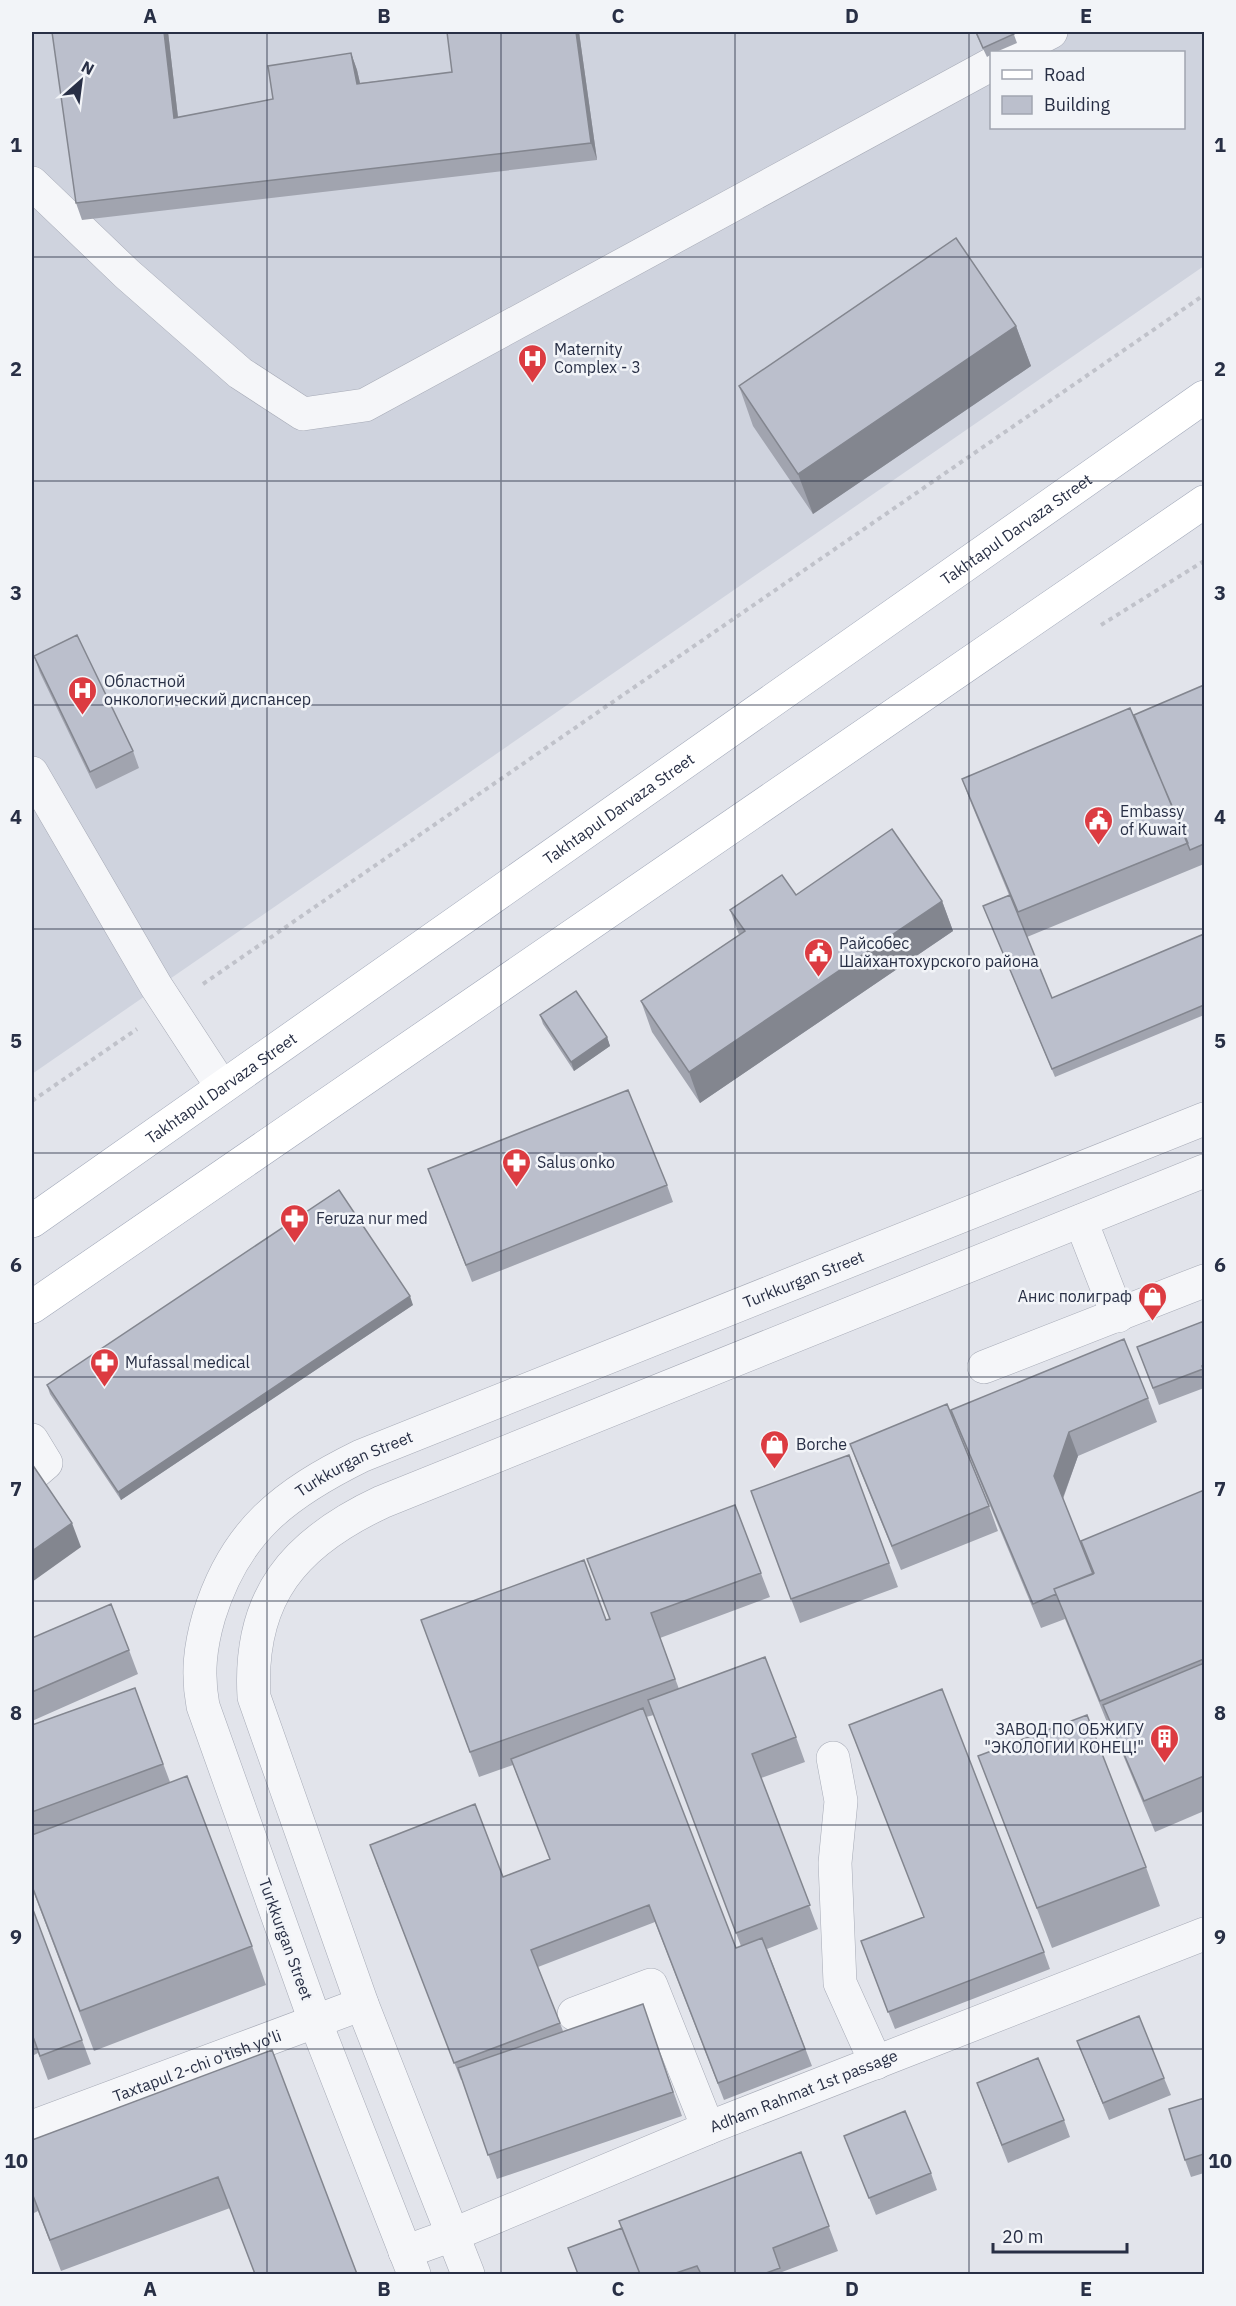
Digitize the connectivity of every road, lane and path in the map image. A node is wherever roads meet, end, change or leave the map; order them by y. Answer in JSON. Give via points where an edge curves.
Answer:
{"nodes":[{"id":1,"x":1051,"y":32,"type":"edge"},
{"id":2,"x":1014,"y":51,"type":"edge"},
{"id":3,"x":990,"y":65,"type":"edge"},
{"id":4,"x":32,"y":183,"type":"edge"},
{"id":5,"x":1204,"y":294,"type":"edge"},
{"id":6,"x":1204,"y":397,"type":"edge"},
{"id":7,"x":1204,"y":502,"type":"edge"},
{"id":8,"x":32,"y":773,"type":"edge"},
{"id":9,"x":169,"y":1007,"type":"junction"},
{"id":10,"x":222,"y":1087,"type":"junction"},
{"id":11,"x":32,"y":1101,"type":"edge"},
{"id":12,"x":1204,"y":1119,"type":"edge"},
{"id":13,"x":1204,"y":1171,"type":"edge"},
{"id":14,"x":32,"y":1221,"type":"edge"},
{"id":15,"x":1081,"y":1221,"type":"junction"},
{"id":16,"x":1204,"y":1281,"type":"edge"},
{"id":17,"x":32,"y":1307,"type":"edge"},
{"id":18,"x":1118,"y":1316,"type":"junction"},
{"id":19,"x":984,"y":1368,"type":"dead end"},
{"id":20,"x":32,"y":1440,"type":"edge"},
{"id":21,"x":32,"y":1475,"type":"edge"},
{"id":22,"x":833,"y":1758,"type":"dead end"},
{"id":23,"x":1204,"y":1934,"type":"edge"},
{"id":24,"x":362,"y":2004,"type":"junction"},
{"id":25,"x":574,"y":2014,"type":"dead end"},
{"id":26,"x":315,"y":2021,"type":"junction"},
{"id":27,"x":876,"y":2063,"type":"junction"},
{"id":28,"x":32,"y":2127,"type":"edge"},
{"id":29,"x":708,"y":2128,"type":"junction"},
{"id":30,"x":452,"y":2235,"type":"junction"},
{"id":31,"x":410,"y":2263,"type":"edge"},
{"id":32,"x":468,"y":2274,"type":"edge"}],
"edges":[{"from":1,"to":2,"type":"street"},
{"from":3,"to":4,"type":"street","via":[[365,405],[303,414],[240,373],[127,274]]},
{"from":5,"to":9,"type":"path"},
{"from":6,"to":10,"type":"main road","name":"Takhtapul Darvaza Street"},
{"from":7,"to":17,"type":"main road"},
{"from":8,"to":9,"type":"street"},
{"from":9,"to":10,"type":"street"},
{"from":9,"to":11,"type":"path"},
{"from":10,"to":14,"type":"main road","name":"Takhtapul Darvaza Street"},
{"from":12,"to":26,"type":"street","name":"Turkkurgan Street","via":[[361,1456],[308,1485],[261,1522],[233,1558],[216,1593],[201,1650],[199,1687]]},
{"from":13,"to":15,"type":"street"},
{"from":15,"to":18,"type":"street"},
{"from":15,"to":24,"type":"street","via":[[382,1502],[336,1527],[298,1557],[278,1583],[255,1642],[254,1697]]},
{"from":16,"to":18,"type":"street"},
{"from":18,"to":19,"type":"street"},
{"from":20,"to":21,"type":"street","via":[[46,1463]]},
{"from":22,"to":27,"type":"street","via":[[841,1801],[835,1863],[840,1983]]},
{"from":23,"to":27,"type":"street","name":"Adham Rahmat 1st passage"},
{"from":24,"to":26,"type":"street","name":"Taxtapul 2-chi o'tish yo'li"},
{"from":24,"to":30,"type":"street"},
{"from":25,"to":29,"type":"street","via":[[651,1984]]},
{"from":26,"to":28,"type":"street","name":"Taxtapul 2-chi o'tish yo'li"},
{"from":26,"to":31,"type":"street","name":"Turkkurgan Street"},
{"from":27,"to":29,"type":"street","name":"Adham Rahmat 1st passage"},
{"from":29,"to":30,"type":"street","name":"Adham Rahmat 1st passage"},
{"from":30,"to":31,"type":"street","name":"Adham Rahmat 1st passage"},
{"from":30,"to":32,"type":"street"}]}
